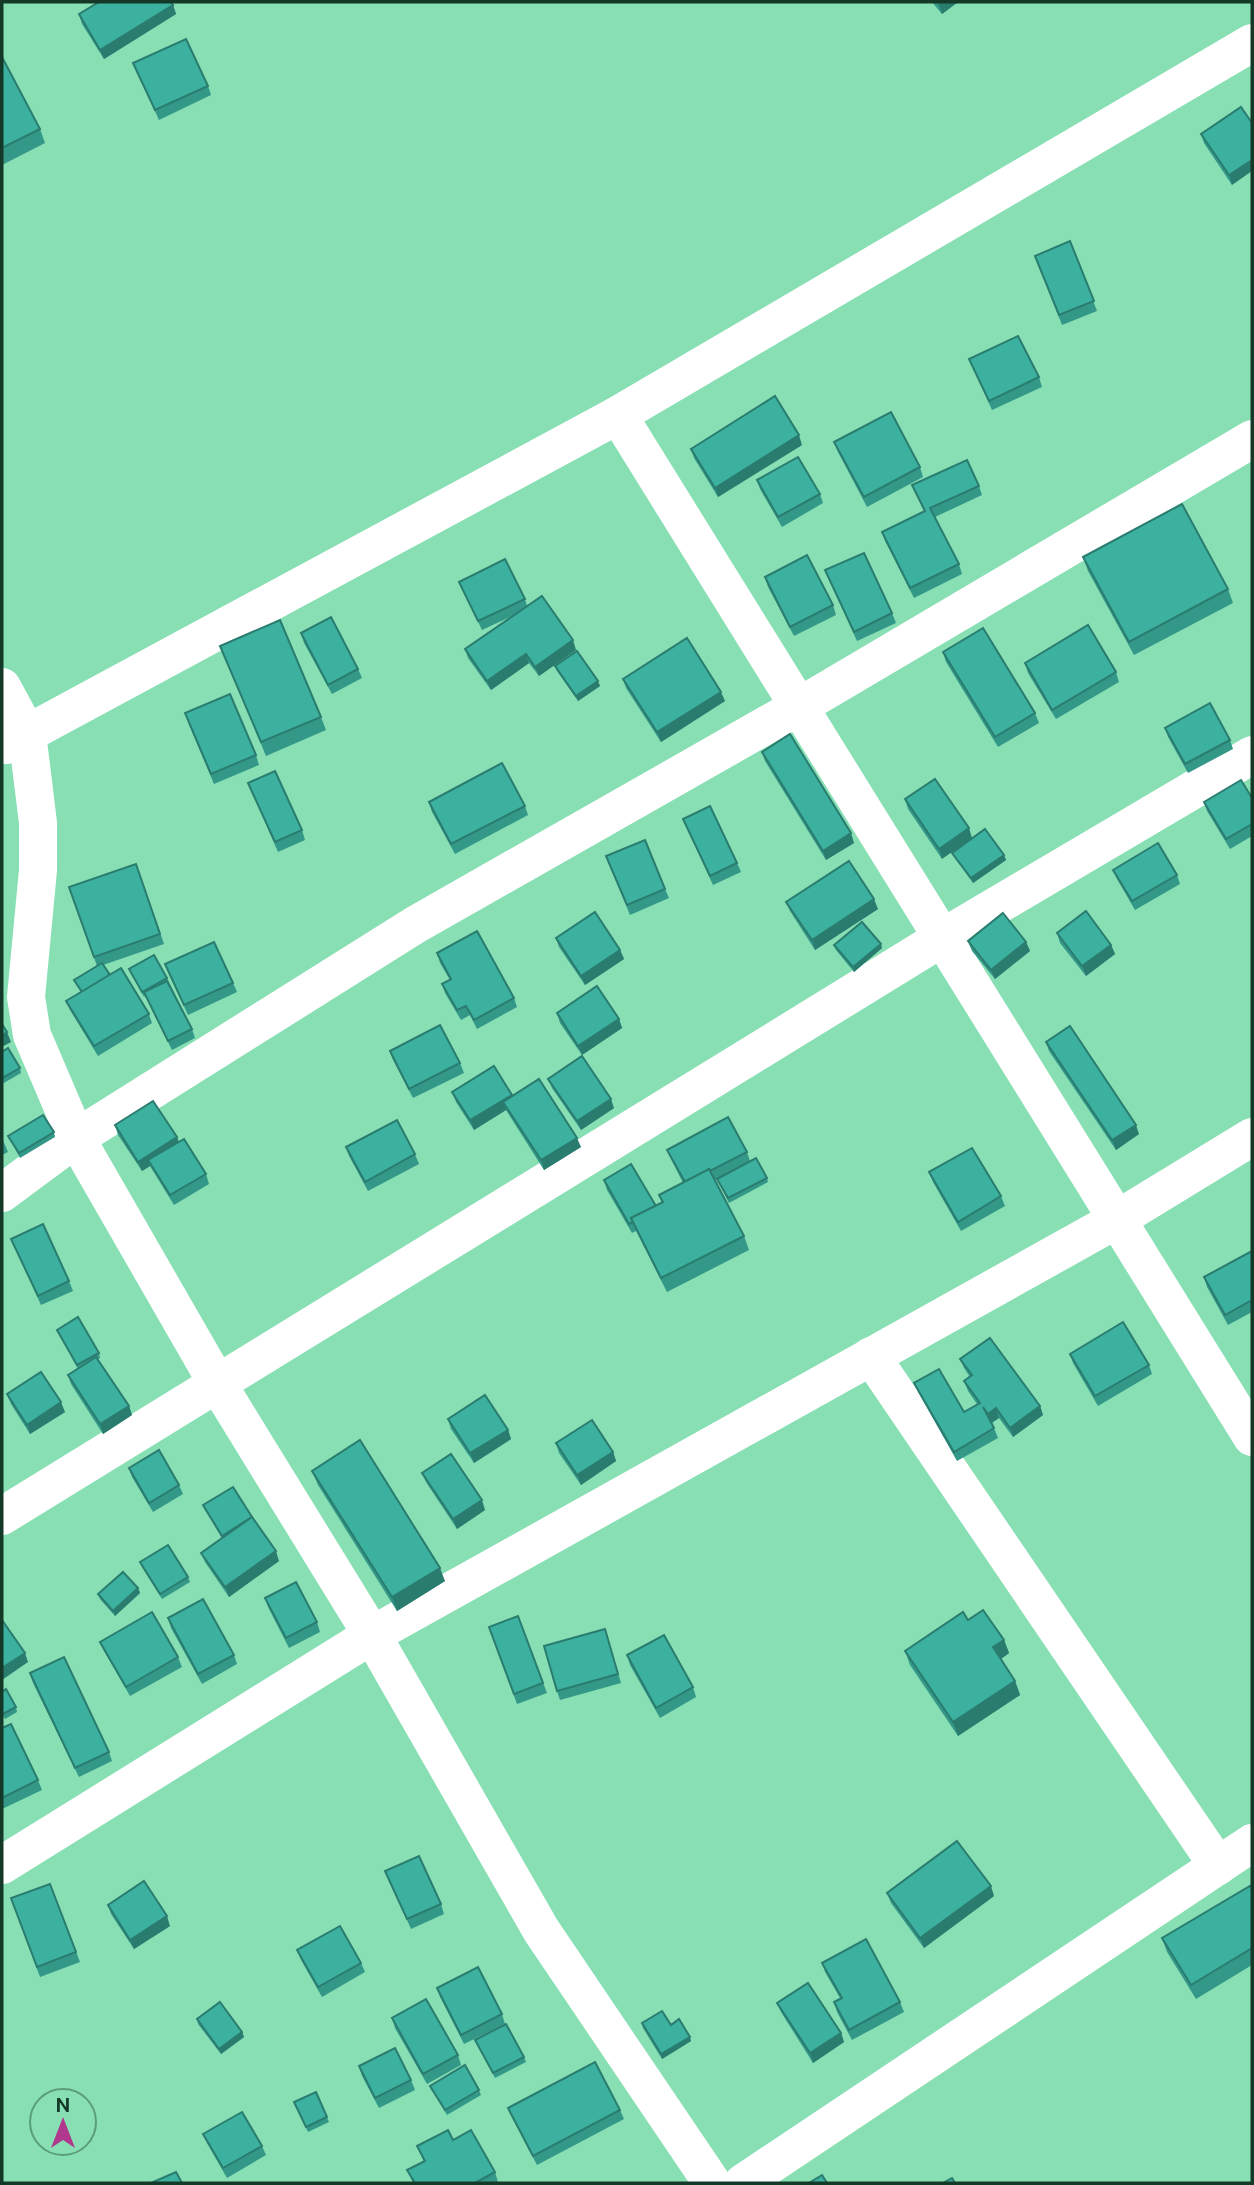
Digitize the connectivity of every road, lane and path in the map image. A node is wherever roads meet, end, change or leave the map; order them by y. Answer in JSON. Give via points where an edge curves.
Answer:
{"nodes":[{"id":1,"x":1252,"y":43,"type":"edge"},
{"id":2,"x":618,"y":415,"type":"junction"},
{"id":3,"x":1252,"y":439,"type":"edge"},
{"id":4,"x":2,"y":687,"type":"edge"},
{"id":5,"x":800,"y":706,"type":"junction"},
{"id":6,"x":14,"y":740,"type":"edge"},
{"id":7,"x":1252,"y":755,"type":"edge"},
{"id":8,"x":942,"y":938,"type":"junction"},
{"id":9,"x":1252,"y":1137,"type":"edge"},
{"id":10,"x":76,"y":1138,"type":"junction"},
{"id":11,"x":2,"y":1193,"type":"edge"},
{"id":12,"x":1116,"y":1220,"type":"junction"},
{"id":13,"x":871,"y":1356,"type":"junction"},
{"id":14,"x":217,"y":1383,"type":"junction"},
{"id":15,"x":1252,"y":1437,"type":"edge"},
{"id":16,"x":2,"y":1516,"type":"edge"},
{"id":17,"x":372,"y":1634,"type":"junction"},
{"id":18,"x":1252,"y":1843,"type":"edge"},
{"id":19,"x":2,"y":1865,"type":"edge"},
{"id":20,"x":1218,"y":1866,"type":"junction"},
{"id":21,"x":712,"y":2183,"type":"edge"},
{"id":22,"x":743,"y":2183,"type":"edge"}],
"edges":[{"from":1,"to":2,"type":"street"},
{"from":2,"to":5,"type":"street"},
{"from":2,"to":6,"type":"street"},
{"from":3,"to":5,"type":"street"},
{"from":4,"to":6,"type":"street"},
{"from":5,"to":8,"type":"street"},
{"from":5,"to":10,"type":"street","via":[[415,925]]},
{"from":6,"to":10,"type":"street","via":[[39,849],[26,997],[32,1035]]},
{"from":7,"to":8,"type":"street"},
{"from":8,"to":12,"type":"street"},
{"from":8,"to":14,"type":"street"},
{"from":9,"to":12,"type":"street"},
{"from":10,"to":11,"type":"street"},
{"from":10,"to":14,"type":"street"},
{"from":12,"to":13,"type":"street"},
{"from":12,"to":15,"type":"street"},
{"from":13,"to":17,"type":"street"},
{"from":13,"to":20,"type":"street"},
{"from":14,"to":16,"type":"street"},
{"from":14,"to":17,"type":"street"},
{"from":17,"to":19,"type":"street"},
{"from":17,"to":21,"type":"street","via":[[541,1930]]},
{"from":18,"to":20,"type":"street"},
{"from":20,"to":22,"type":"street"}]}
